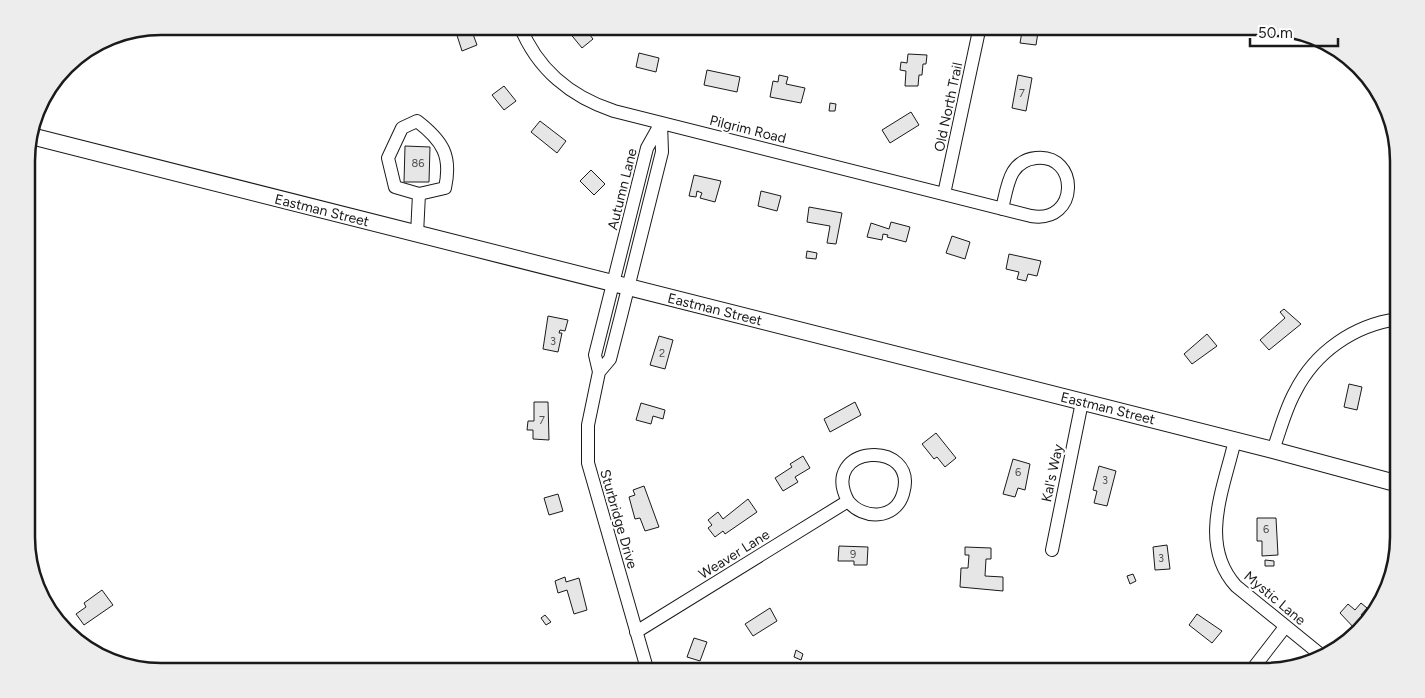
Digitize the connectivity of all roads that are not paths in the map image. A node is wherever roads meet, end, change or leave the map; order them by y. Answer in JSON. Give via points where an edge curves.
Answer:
{"nodes":[{"id":1,"x":524,"y":35,"type":"edge"},
{"id":2,"x":978,"y":35,"type":"edge"},
{"id":3,"x":661,"y":123,"type":"junction"},
{"id":4,"x":37,"y":138,"type":"edge"},
{"id":5,"x":419,"y":194,"type":"junction"},
{"id":6,"x":944,"y":194,"type":"junction"},
{"id":7,"x":1002,"y":209,"type":"junction"},
{"id":8,"x":417,"y":234,"type":"junction"},
{"id":9,"x":620,"y":285,"type":"junction"},
{"id":10,"x":1390,"y":320,"type":"edge"},
{"id":11,"x":1082,"y":402,"type":"junction"},
{"id":12,"x":1235,"y":440,"type":"junction"},
{"id":13,"x":1273,"y":450,"type":"junction"},
{"id":14,"x":1390,"y":482,"type":"edge"},
{"id":15,"x":848,"y":501,"type":"junction"},
{"id":16,"x":1052,"y":550,"type":"dead end"},
{"id":17,"x":1285,"y":627,"type":"junction"},
{"id":18,"x":636,"y":632,"type":"junction"},
{"id":19,"x":1316,"y":651,"type":"edge"},
{"id":20,"x":645,"y":663,"type":"edge"},
{"id":21,"x":1258,"y":663,"type":"edge"}],
"edges":[{"from":1,"to":3,"type":"street","name":"Pilgrim Road","via":[[534,54],[569,90],[602,107]]},
{"from":2,"to":6,"type":"street","name":"Old North Trail"},
{"from":3,"to":6,"type":"street","name":"Pilgrim Road"},
{"from":3,"to":9,"type":"street","name":"Autumn Lane","via":[[647,148]]},
{"from":4,"to":8,"type":"main road","name":"Eastman Street"},
{"from":5,"to":5,"type":"street","via":[[395,188],[388,158],[402,128],[417,122],[432,132],[445,151],[449,170],[445,188]]},
{"from":5,"to":8,"type":"street"},
{"from":6,"to":7,"type":"street","name":"Pilgrim Road"},
{"from":7,"to":7,"type":"street","name":"Pilgrim Road","via":[[1038,217],[1056,212],[1069,192],[1066,174],[1058,164],[1046,158],[1022,162],[1010,177]]},
{"from":8,"to":9,"type":"main road","name":"Eastman Street"},
{"from":9,"to":11,"type":"main road","name":"Eastman Street"},
{"from":9,"to":18,"type":"street","name":"Sturbridge Drive","via":[[595,355],[599,372],[588,425],[588,463]]},
{"from":10,"to":13,"type":"street","via":[[1348,336],[1311,367],[1294,394]]},
{"from":11,"to":12,"type":"main road","name":"Eastman Street"},
{"from":11,"to":16,"type":"street","name":"Kal's Way"},
{"from":12,"to":13,"type":"main road","name":"Eastman Street"},
{"from":12,"to":17,"type":"street","name":"Mystic Lane","via":[[1217,514],[1216,551],[1236,586]]},
{"from":13,"to":14,"type":"main road","name":"Eastman Street"},
{"from":15,"to":15,"type":"street","via":[[843,489],[844,476],[860,457],[878,454],[899,468],[904,480],[903,492],[888,512],[869,515]]},
{"from":15,"to":18,"type":"street","name":"Weaver Lane"},
{"from":17,"to":19,"type":"street","name":"Mystic Lane"},
{"from":17,"to":21,"type":"street"},
{"from":18,"to":20,"type":"street","name":"Sturbridge Drive"}]}
